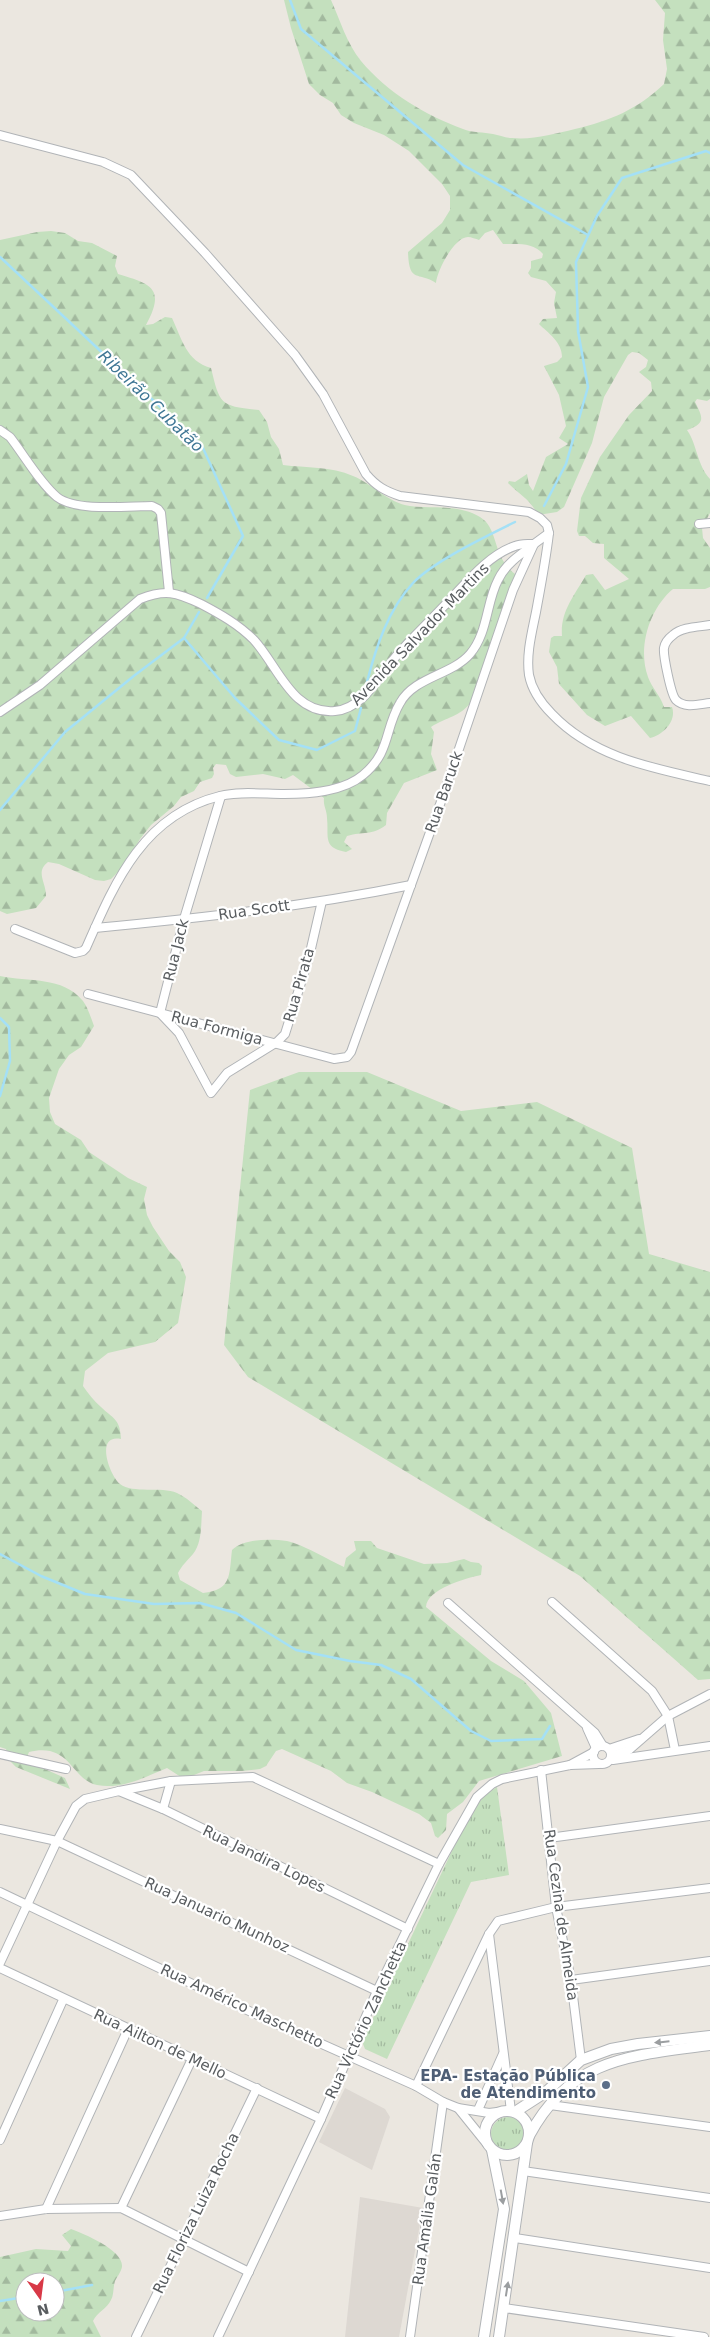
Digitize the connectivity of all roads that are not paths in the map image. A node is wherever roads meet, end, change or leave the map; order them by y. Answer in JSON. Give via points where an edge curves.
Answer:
{"nodes":[{"id":1,"x":0,"y":135,"type":"edge"},
{"id":2,"x":0,"y":430,"type":"edge"},
{"id":3,"x":699,"y":524,"type":"dead end"},
{"id":4,"x":710,"y":524,"type":"edge"},
{"id":5,"x":549,"y":533,"type":"junction"},
{"id":6,"x":534,"y":544,"type":"junction"},
{"id":7,"x":169,"y":592,"type":"junction"},
{"id":8,"x":710,"y":625,"type":"edge"},
{"id":9,"x":710,"y":703,"type":"edge"},
{"id":10,"x":0,"y":712,"type":"edge"},
{"id":11,"x":710,"y":781,"type":"edge"},
{"id":12,"x":221,"y":796,"type":"junction"},
{"id":13,"x":411,"y":885,"type":"junction"},
{"id":14,"x":322,"y":901,"type":"junction"},
{"id":15,"x":184,"y":919,"type":"junction"},
{"id":16,"x":95,"y":928,"type":"junction"},
{"id":17,"x":15,"y":929,"type":"dead end"},
{"id":18,"x":88,"y":994,"type":"dead end"},
{"id":19,"x":160,"y":1013,"type":"junction"},
{"id":20,"x":274,"y":1043,"type":"junction"},
{"id":21,"x":347,"y":1057,"type":"joint"},
{"id":22,"x":552,"y":1602,"type":"dead end"},
{"id":23,"x":448,"y":1603,"type":"dead end"},
{"id":24,"x":710,"y":1694,"type":"edge"},
{"id":25,"x":668,"y":1716,"type":"junction"},
{"id":26,"x":710,"y":1746,"type":"edge"},
{"id":27,"x":675,"y":1750,"type":"junction"},
{"id":28,"x":604,"y":1752,"type":"junction"},
{"id":29,"x":0,"y":1754,"type":"edge"},
{"id":30,"x":599,"y":1764,"type":"junction"},
{"id":31,"x":570,"y":1765,"type":"junction"},
{"id":32,"x":66,"y":1769,"type":"dead end"},
{"id":33,"x":541,"y":1770,"type":"junction"},
{"id":34,"x":171,"y":1781,"type":"junction"},
{"id":35,"x":119,"y":1791,"type":"junction"},
{"id":36,"x":163,"y":1809,"type":"junction"},
{"id":37,"x":710,"y":1816,"type":"edge"},
{"id":38,"x":0,"y":1829,"type":"edge"},
{"id":39,"x":549,"y":1838,"type":"junction"},
{"id":40,"x":57,"y":1841,"type":"junction"},
{"id":41,"x":439,"y":1864,"type":"junction"},
{"id":42,"x":710,"y":1888,"type":"edge"},
{"id":43,"x":0,"y":1892,"type":"edge"},
{"id":44,"x":26,"y":1904,"type":"junction"},
{"id":45,"x":556,"y":1907,"type":"junction"},
{"id":46,"x":408,"y":1929,"type":"junction"},
{"id":47,"x":489,"y":1934,"type":"junction"},
{"id":48,"x":710,"y":1961,"type":"edge"},
{"id":49,"x":0,"y":1963,"type":"edge"},
{"id":50,"x":0,"y":1968,"type":"edge"},
{"id":51,"x":571,"y":1980,"type":"junction"},
{"id":52,"x":377,"y":1991,"type":"junction"},
{"id":53,"x":63,"y":2000,"type":"junction"},
{"id":54,"x":128,"y":2029,"type":"junction"},
{"id":55,"x":710,"y":2036,"type":"edge"},
{"id":56,"x":710,"y":2045,"type":"edge"},
{"id":57,"x":503,"y":2054,"type":"junction"},
{"id":58,"x":349,"y":2055,"type":"junction"},
{"id":59,"x":192,"y":2059,"type":"junction"},
{"id":60,"x":581,"y":2060,"type":"junction"},
{"id":61,"x":416,"y":2086,"type":"junction"},
{"id":62,"x":257,"y":2088,"type":"junction"},
{"id":63,"x":443,"y":2102,"type":"junction"},
{"id":64,"x":550,"y":2105,"type":"junction"},
{"id":65,"x":458,"y":2108,"type":"junction"},
{"id":66,"x":478,"y":2110,"type":"junction"},
{"id":67,"x":513,"y":2111,"type":"junction"},
{"id":68,"x":497,"y":2112,"type":"junction"},
{"id":69,"x":321,"y":2119,"type":"junction"},
{"id":70,"x":710,"y":2127,"type":"edge"},
{"id":71,"x":528,"y":2139,"type":"junction"},
{"id":72,"x":0,"y":2140,"type":"edge"},
{"id":73,"x":489,"y":2147,"type":"junction"},
{"id":74,"x":523,"y":2171,"type":"junction"},
{"id":75,"x":710,"y":2198,"type":"edge"},
{"id":76,"x":121,"y":2208,"type":"junction"},
{"id":77,"x":46,"y":2209,"type":"junction"},
{"id":78,"x":0,"y":2216,"type":"edge"},
{"id":79,"x":515,"y":2238,"type":"junction"},
{"id":80,"x":183,"y":2240,"type":"junction"},
{"id":81,"x":710,"y":2268,"type":"edge"},
{"id":82,"x":249,"y":2272,"type":"junction"},
{"id":83,"x":504,"y":2308,"type":"junction"},
{"id":84,"x":136,"y":2337,"type":"edge"},
{"id":85,"x":218,"y":2337,"type":"edge"},
{"id":86,"x":410,"y":2337,"type":"edge"},
{"id":87,"x":484,"y":2337,"type":"edge"},
{"id":88,"x":499,"y":2337,"type":"edge"},
{"id":89,"x":704,"y":2337,"type":"edge"}],
"edges":[{"from":1,"to":5,"type":"street","via":[[103,162],[131,175],[205,252],[295,355],[323,394],[366,474],[386,492],[529,512],[540,518]]},
{"from":2,"to":7,"type":"street","via":[[10,437],[59,498],[89,506],[158,508]]},
{"from":3,"to":4,"type":"street"},
{"from":5,"to":6,"type":"street","name":"Rua Baruck"},
{"from":5,"to":11,"type":"street","via":[[529,650],[529,676],[538,699],[560,722],[609,754]]},
{"from":6,"to":7,"type":"street","name":"Avenida Salvador Martins","via":[[514,546],[477,572],[398,654],[356,704],[334,711],[318,710],[302,702],[290,691],[255,642],[237,625],[200,604]]},
{"from":6,"to":12,"type":"street","via":[[505,568],[498,580],[483,630],[471,653],[400,700],[381,755],[361,777],[324,790]]},
{"from":6,"to":13,"type":"street","name":"Rua Baruck","via":[[513,590]]},
{"from":7,"to":10,"type":"street","via":[[156,592],[140,599],[40,685]]},
{"from":8,"to":9,"type":"street","via":[[674,634],[664,648],[676,700],[684,705]]},
{"from":12,"to":15,"type":"street","name":"Rua Jack"},
{"from":12,"to":16,"type":"street","via":[[177,814],[145,839],[115,885]]},
{"from":13,"to":14,"type":"street","name":"Rua Scott"},
{"from":13,"to":21,"type":"street","name":"Rua Baruck"},
{"from":14,"to":15,"type":"street","name":"Rua Scott"},
{"from":14,"to":20,"type":"street","name":"Rua Pirata","via":[[289,1023],[285,1034]]},
{"from":15,"to":16,"type":"street","name":"Rua Scott"},
{"from":15,"to":19,"type":"street","name":"Rua Jack"},
{"from":16,"to":17,"type":"street","via":[[83,952],[75,954]]},
{"from":18,"to":19,"type":"street","name":"Rua Formiga"},
{"from":19,"to":20,"type":"street","name":"Rua Formiga"},
{"from":19,"to":20,"type":"street","name":"Rua Pirata","via":[[179,1033],[211,1093],[227,1073]]},
{"from":20,"to":21,"type":"street","name":"Rua Formiga","via":[[334,1059]]},
{"from":22,"to":25,"type":"street","via":[[652,1691]]},
{"from":23,"to":28,"type":"street","via":[[587,1728]]},
{"from":24,"to":25,"type":"street"},
{"from":25,"to":27,"type":"street"},
{"from":25,"to":28,"type":"street","via":[[629,1750]]},
{"from":26,"to":27,"type":"street"},
{"from":27,"to":28,"type":"street"},
{"from":28,"to":30,"type":"street","via":[[606,1764]]},
{"from":28,"to":30,"type":"street","via":[[594,1758]]},
{"from":28,"to":31,"type":"street"},
{"from":29,"to":32,"type":"street"},
{"from":30,"to":31,"type":"street"},
{"from":31,"to":33,"type":"street","name":"Rua Victório Zanchetta"},
{"from":33,"to":39,"type":"street","name":"Rua Cezina de Almeida"},
{"from":33,"to":41,"type":"street","name":"Rua Victório Zanchetta","via":[[502,1779],[484,1790]]},
{"from":34,"to":35,"type":"street"},
{"from":34,"to":36,"type":"street"},
{"from":34,"to":41,"type":"street","via":[[253,1777]]},
{"from":35,"to":36,"type":"street","name":"Rua Jandira Lopes"},
{"from":35,"to":40,"type":"street","via":[[84,1799],[76,1806]]},
{"from":36,"to":46,"type":"street","name":"Rua Jandira Lopes"},
{"from":37,"to":39,"type":"street"},
{"from":38,"to":40,"type":"street","name":"Rua Januario Munhoz"},
{"from":39,"to":45,"type":"street","name":"Rua Cezina de Almeida"},
{"from":40,"to":44,"type":"street"},
{"from":40,"to":52,"type":"street","name":"Rua Januario Munhoz"},
{"from":41,"to":46,"type":"street","name":"Rua Victório Zanchetta"},
{"from":42,"to":45,"type":"street"},
{"from":43,"to":44,"type":"street","name":"Rua Américo Maschetto"},
{"from":44,"to":49,"type":"street"},
{"from":44,"to":58,"type":"street","name":"Rua Américo Maschetto","via":[[268,2020]]},
{"from":45,"to":47,"type":"street","via":[[498,1922]]},
{"from":45,"to":51,"type":"street","name":"Rua Cezina de Almeida"},
{"from":46,"to":52,"type":"street","name":"Rua Victório Zanchetta"},
{"from":47,"to":57,"type":"street"},
{"from":47,"to":61,"type":"street"},
{"from":48,"to":51,"type":"street"},
{"from":50,"to":53,"type":"street","name":"Rua Ailton de Mello"},
{"from":51,"to":60,"type":"street","name":"Rua Cezina de Almeida"},
{"from":52,"to":58,"type":"street","name":"Rua Victório Zanchetta"},
{"from":53,"to":54,"type":"street","name":"Rua Ailton de Mello"},
{"from":53,"to":72,"type":"street"},
{"from":54,"to":59,"type":"street","name":"Rua Ailton de Mello"},
{"from":54,"to":77,"type":"street"},
{"from":55,"to":60,"type":"street","one_way":true,"via":[[620,2047]]},
{"from":56,"to":64,"type":"street","via":[[630,2056],[606,2063],[586,2073]]},
{"from":57,"to":66,"type":"street"},
{"from":57,"to":67,"type":"street"},
{"from":58,"to":61,"type":"street","name":"Rua Américo Maschetto"},
{"from":58,"to":69,"type":"street","name":"Rua Victório Zanchetta"},
{"from":59,"to":62,"type":"street","name":"Rua Ailton de Mello"},
{"from":59,"to":76,"type":"street"},
{"from":60,"to":67,"type":"street","via":[[546,2092]]},
{"from":61,"to":63,"type":"street","name":"Rua Américo Maschetto"},
{"from":62,"to":69,"type":"street","name":"Rua Ailton de Mello"},
{"from":62,"to":80,"type":"street","name":"Rua Floriza Luiza Rocha"},
{"from":63,"to":65,"type":"street","name":"Rua Américo Maschetto"},
{"from":63,"to":86,"type":"street","name":"Rua Amália Galán"},
{"from":64,"to":70,"type":"street"},
{"from":64,"to":71,"type":"street"},
{"from":65,"to":66,"type":"street","name":"Rua Américo Maschetto"},
{"from":65,"to":73,"type":"street","name":"Rua Américo Maschetto"},
{"from":66,"to":68,"type":"street","name":"Rua Américo Maschetto"},
{"from":67,"to":68,"type":"street"},
{"from":67,"to":71,"type":"street","via":[[528,2124]]},
{"from":68,"to":73,"type":"street","via":[[487,2122],[484,2137]]},
{"from":69,"to":82,"type":"street","name":"Rua Victório Zanchetta"},
{"from":71,"to":73,"type":"street","via":[[523,2148],[511,2155],[498,2154]]},
{"from":71,"to":74,"type":"street"},
{"from":73,"to":87,"type":"street","one_way":true,"via":[[504,2209]]},
{"from":74,"to":75,"type":"street"},
{"from":74,"to":79,"type":"street"},
{"from":76,"to":77,"type":"street"},
{"from":76,"to":80,"type":"street"},
{"from":77,"to":78,"type":"street"},
{"from":79,"to":81,"type":"street"},
{"from":83,"to":79,"type":"street","one_way":true},
{"from":80,"to":82,"type":"street"},
{"from":80,"to":84,"type":"street","name":"Rua Floriza Luiza Rocha"},
{"from":82,"to":85,"type":"street","name":"Rua Victório Zanchetta"},
{"from":83,"to":88,"type":"street"},
{"from":83,"to":89,"type":"street"}]}
